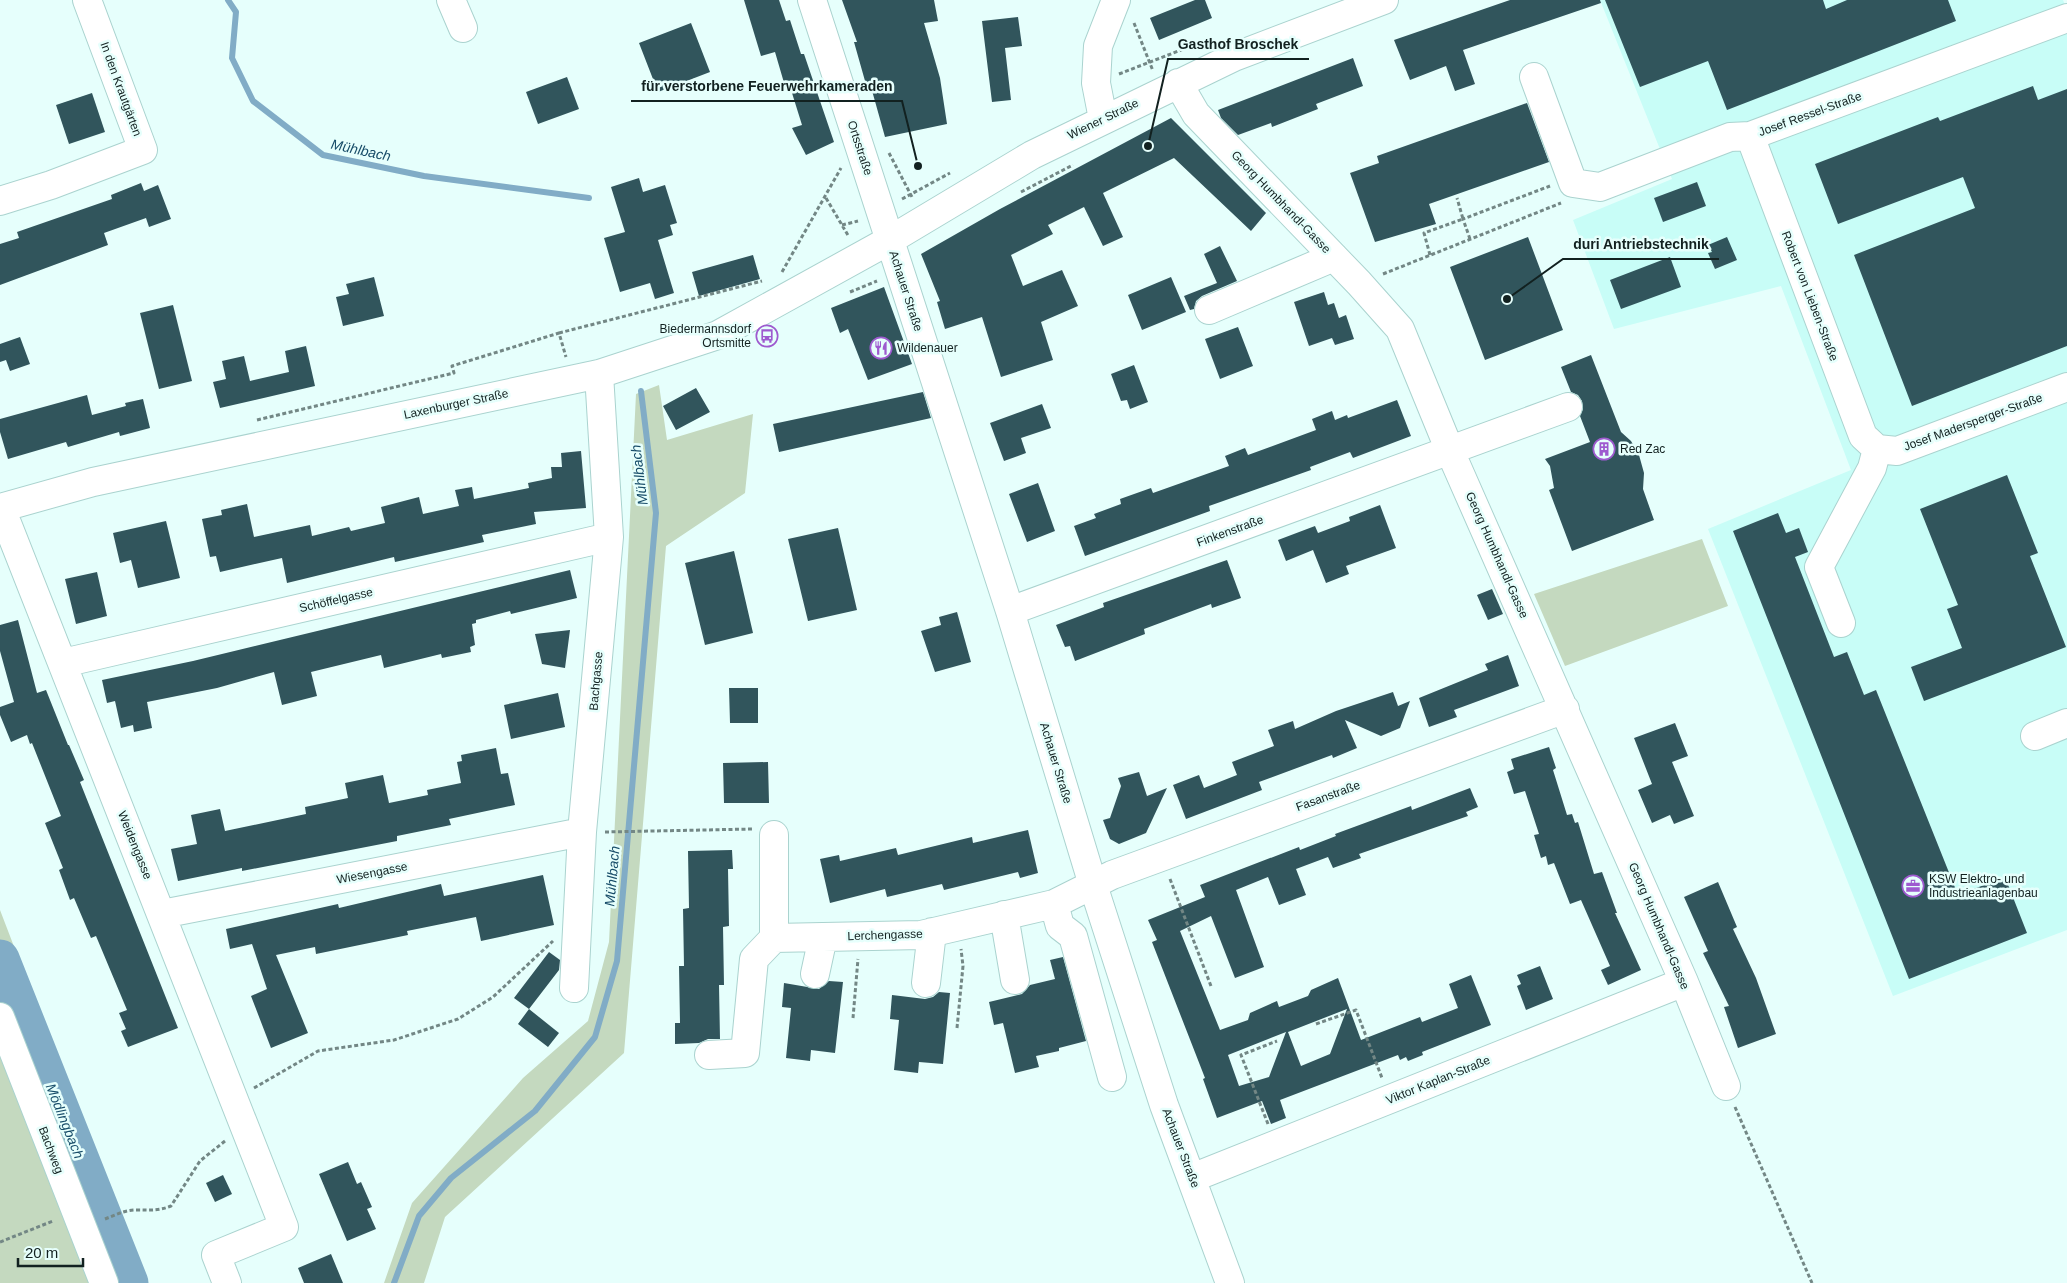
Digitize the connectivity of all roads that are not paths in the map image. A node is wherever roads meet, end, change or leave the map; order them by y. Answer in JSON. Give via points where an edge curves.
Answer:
{"nodes":[{"id":1,"x":87,"y":0,"type":"edge"},
{"id":2,"x":451,"y":0,"type":"edge"},
{"id":3,"x":812,"y":0,"type":"edge"},
{"id":4,"x":1116,"y":0,"type":"edge"},
{"id":5,"x":1384,"y":0,"type":"edge"},
{"id":6,"x":2067,"y":18,"type":"edge"},
{"id":7,"x":463,"y":28,"type":"dead end"},
{"id":8,"x":1534,"y":77,"type":"dead end"},
{"id":9,"x":1178,"y":83,"type":"junction"},
{"id":10,"x":1103,"y":119,"type":"junction"},
{"id":11,"x":1750,"y":136,"type":"junction"},
{"id":12,"x":0,"y":201,"type":"edge"},
{"id":13,"x":890,"y":240,"type":"junction"},
{"id":14,"x":1334,"y":257,"type":"junction"},
{"id":15,"x":1209,"y":310,"type":"dead end"},
{"id":16,"x":598,"y":374,"type":"junction"},
{"id":17,"x":2067,"y":387,"type":"edge"},
{"id":18,"x":1568,"y":407,"type":"dead end"},
{"id":19,"x":1878,"y":449,"type":"junction"},
{"id":20,"x":1450,"y":451,"type":"junction"},
{"id":21,"x":1,"y":508,"type":"edge"},
{"id":22,"x":609,"y":537,"type":"junction"},
{"id":23,"x":1010,"y":610,"type":"junction"},
{"id":24,"x":1842,"y":623,"type":"dead end"},
{"id":25,"x":63,"y":663,"type":"junction"},
{"id":26,"x":1565,"y":709,"type":"junction"},
{"id":27,"x":2067,"y":723,"type":"edge"},
{"id":28,"x":2035,"y":736,"type":"dead end"},
{"id":29,"x":582,"y":832,"type":"junction"},
{"id":30,"x":774,"y":835,"type":"road end"},
{"id":31,"x":1092,"y":885,"type":"junction"},
{"id":32,"x":1054,"y":904,"type":"junction"},
{"id":33,"x":162,"y":914,"type":"junction"},
{"id":34,"x":1004,"y":915,"type":"junction"},
{"id":35,"x":932,"y":932,"type":"junction"},
{"id":36,"x":823,"y":937,"type":"junction"},
{"id":37,"x":774,"y":938,"type":"junction"},
{"id":38,"x":814,"y":974,"type":"dead end"},
{"id":39,"x":1015,"y":980,"type":"dead end"},
{"id":40,"x":926,"y":982,"type":"dead end"},
{"id":41,"x":1684,"y":982,"type":"junction"},
{"id":42,"x":574,"y":988,"type":"dead end"},
{"id":43,"x":0,"y":1017,"type":"edge"},
{"id":44,"x":709,"y":1055,"type":"dead end"},
{"id":45,"x":1112,"y":1077,"type":"dead end"},
{"id":46,"x":1726,"y":1086,"type":"road end"},
{"id":47,"x":1192,"y":1178,"type":"junction"},
{"id":48,"x":104,"y":1283,"type":"edge"},
{"id":49,"x":227,"y":1283,"type":"edge"},
{"id":50,"x":1230,"y":1283,"type":"edge"}],
"edges":[{"from":1,"to":12,"type":"street","name":"In den Krautgärten","via":[[143,150]]},
{"from":2,"to":7,"type":"street"},
{"from":3,"to":13,"type":"street","name":"Ortsstraße"},
{"from":4,"to":10,"type":"street","via":[[1098,46],[1096,83]]},
{"from":5,"to":9,"type":"street","name":"Wiener Straße","via":[[1234,57]]},
{"from":6,"to":11,"type":"street","name":"Josef Ressel-Straße"},
{"from":8,"to":11,"type":"street","name":"Josef Ressel-Straße","via":[[1570,189],[1573,183],[1600,188],[1730,137]]},
{"from":9,"to":10,"type":"street","name":"Wiener Straße"},
{"from":9,"to":14,"type":"street","name":"Georg Humbhandl-Gasse","via":[[1196,114]]},
{"from":10,"to":13,"type":"street","name":"Wiener Straße","via":[[1032,155]]},
{"from":11,"to":19,"type":"street","name":"Robert von Lieben-Straße","via":[[1863,436]]},
{"from":13,"to":16,"type":"street","name":"Laxenburger Straße","via":[[718,335]]},
{"from":13,"to":23,"type":"street","name":"Achauer Straße"},
{"from":14,"to":15,"type":"street"},
{"from":14,"to":20,"type":"street","name":"Georg Humbhandl-Gasse","via":[[1400,329]]},
{"from":16,"to":21,"type":"street","name":"Laxenburger Straße","via":[[93,482]]},
{"from":16,"to":22,"type":"street","name":"Bachgasse"},
{"from":17,"to":19,"type":"street","name":"Josef Madersperger-Straße","via":[[1897,451]]},
{"from":18,"to":20,"type":"street","name":"Finkenstraße"},
{"from":19,"to":24,"type":"street","via":[[1872,468],[1819,567]]},
{"from":20,"to":23,"type":"street","name":"Finkenstraße"},
{"from":20,"to":26,"type":"street","name":"Georg Humbhandl-Gasse"},
{"from":21,"to":25,"type":"street","name":"Weidengasse"},
{"from":22,"to":25,"type":"street","name":"Schöffelgasse"},
{"from":22,"to":29,"type":"street","name":"Bachgasse"},
{"from":23,"to":31,"type":"street","name":"Achauer Straße"},
{"from":25,"to":33,"type":"street","name":"Weidengasse"},
{"from":26,"to":31,"type":"street","name":"Fasanstraße"},
{"from":26,"to":41,"type":"street","name":"Georg Humbhandl-Gasse"},
{"from":27,"to":28,"type":"street"},
{"from":29,"to":33,"type":"street","name":"Wiesengasse"},
{"from":29,"to":42,"type":"street","name":"Bachgasse"},
{"from":30,"to":37,"type":"street"},
{"from":31,"to":32,"type":"street","name":"Lerchengasse"},
{"from":31,"to":47,"type":"street","name":"Achauer Straße","via":[[1164,1105]]},
{"from":32,"to":34,"type":"street","name":"Lerchengasse"},
{"from":32,"to":45,"type":"street","via":[[1060,926],[1073,936]]},
{"from":33,"to":49,"type":"street","name":"Weidengasse","via":[[284,1227],[216,1254]]},
{"from":34,"to":35,"type":"street","name":"Lerchengasse"},
{"from":34,"to":39,"type":"street"},
{"from":35,"to":36,"type":"street","name":"Lerchengasse"},
{"from":35,"to":40,"type":"street"},
{"from":36,"to":37,"type":"street","name":"Lerchengasse"},
{"from":36,"to":38,"type":"street"},
{"from":37,"to":44,"type":"street","via":[[754,959],[745,1053]]},
{"from":41,"to":46,"type":"street","name":"Georg Humbhandl-Gasse"},
{"from":41,"to":47,"type":"street","name":"Viktor Kaplan-Straße"},
{"from":43,"to":48,"type":"street","name":"Bachweg"},
{"from":47,"to":50,"type":"street","name":"Achauer Straße"}]}
